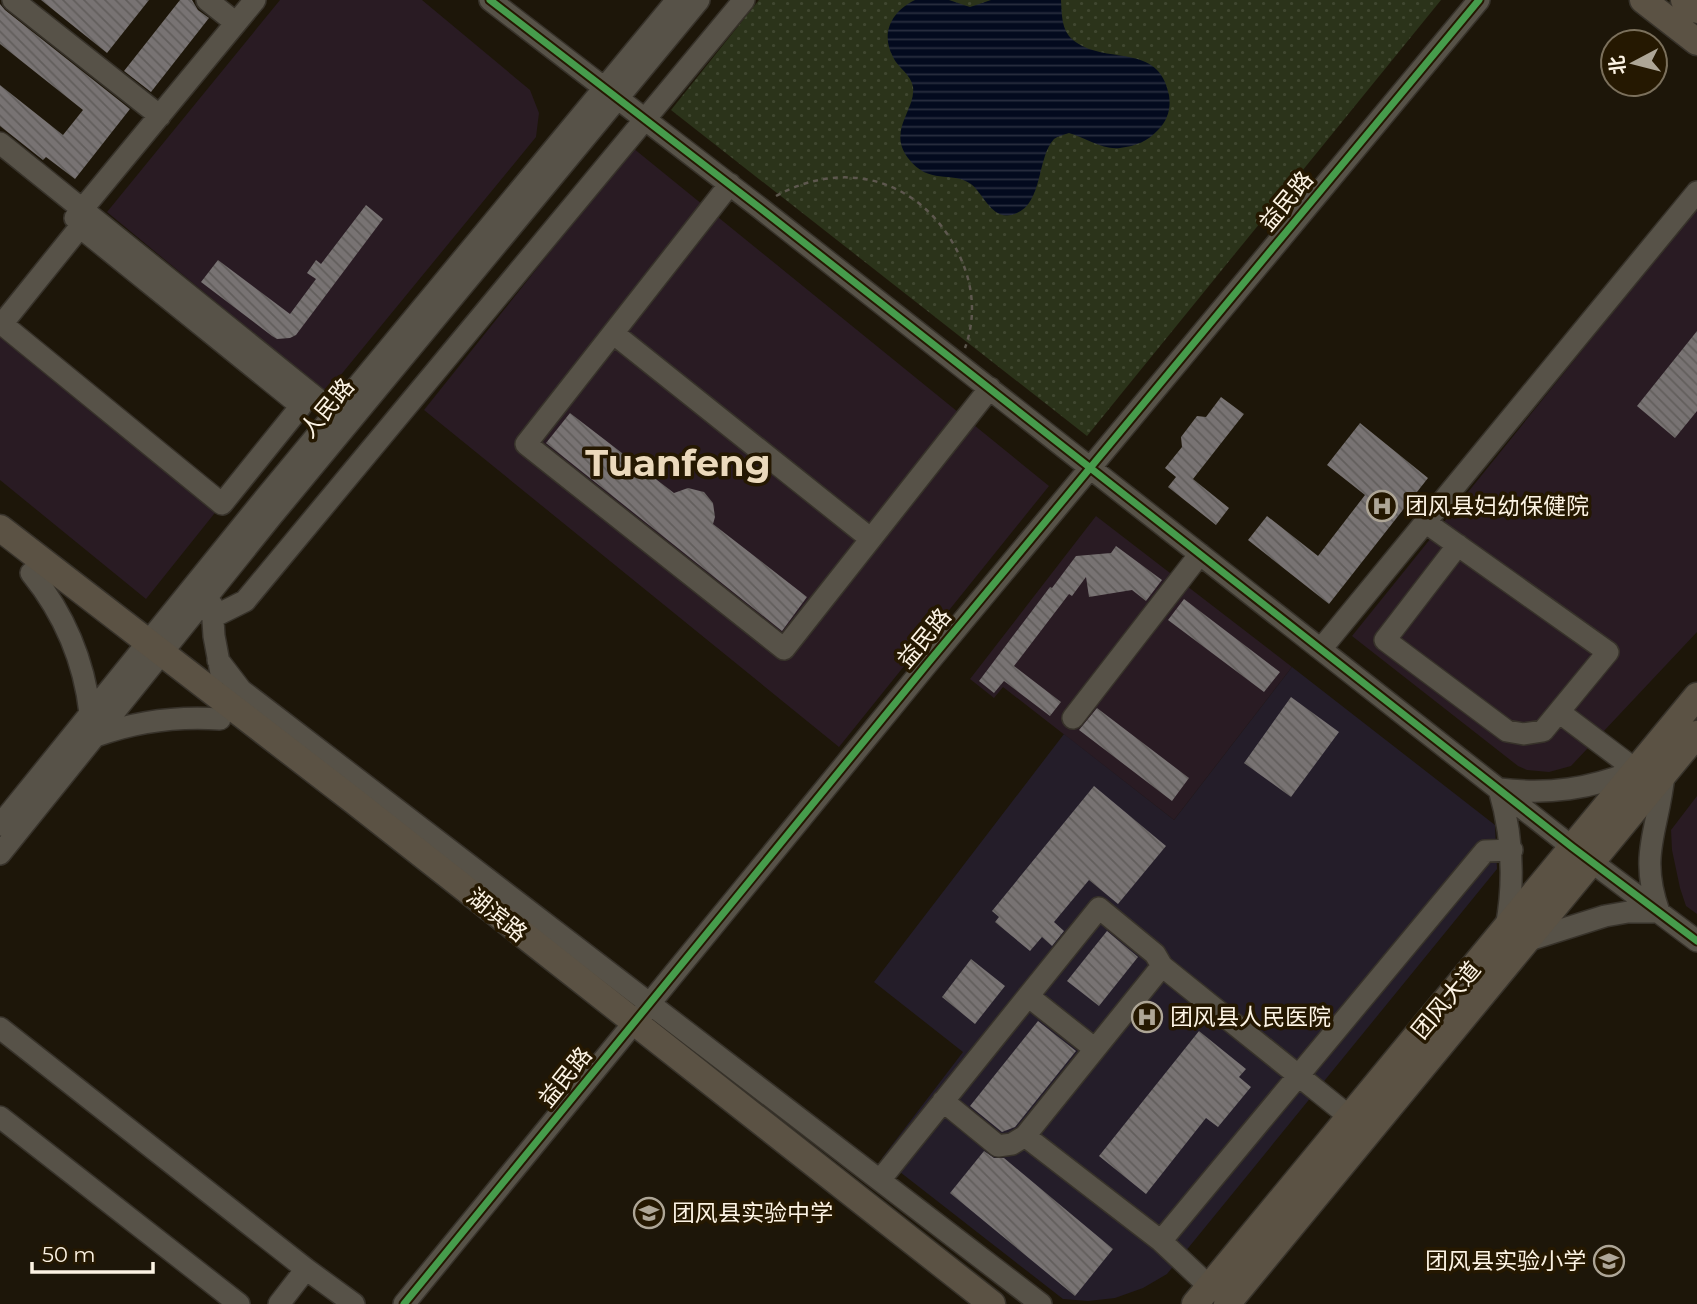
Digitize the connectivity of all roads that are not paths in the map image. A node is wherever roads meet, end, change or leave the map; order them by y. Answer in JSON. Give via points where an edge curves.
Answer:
{"nodes":[{"id":1,"x":13,"y":0,"type":"edge"},
{"id":2,"x":207,"y":0,"type":"edge"},
{"id":3,"x":255,"y":0,"type":"edge"},
{"id":4,"x":490,"y":0,"type":"edge"},
{"id":5,"x":677,"y":0,"type":"edge"},
{"id":6,"x":699,"y":0,"type":"edge"},
{"id":7,"x":744,"y":0,"type":"edge"},
{"id":8,"x":1479,"y":0,"type":"edge"},
{"id":9,"x":1643,"y":0,"type":"edge"},
{"id":10,"x":1684,"y":0,"type":"edge"},
{"id":11,"x":1697,"y":10,"type":"edge"},
{"id":12,"x":236,"y":23,"type":"junction"},
{"id":13,"x":1697,"y":42,"type":"edge"},
{"id":14,"x":611,"y":93,"type":"junction"},
{"id":15,"x":159,"y":116,"type":"junction"},
{"id":16,"x":645,"y":119,"type":"junction"},
{"id":17,"x":0,"y":143,"type":"edge"},
{"id":18,"x":730,"y":184,"type":"junction"},
{"id":19,"x":1697,"y":192,"type":"edge"},
{"id":20,"x":83,"y":209,"type":"junction"},
{"id":21,"x":0,"y":309,"type":"edge"},
{"id":22,"x":613,"y":333,"type":"junction"},
{"id":23,"x":990,"y":388,"type":"junction"},
{"id":24,"x":335,"y":414,"type":"junction"},
{"id":25,"x":1091,"y":467,"type":"junction"},
{"id":26,"x":222,"y":504,"type":"joint"},
{"id":27,"x":1425,"y":522,"type":"junction"},
{"id":28,"x":0,"y":528,"type":"edge"},
{"id":29,"x":871,"y":539,"type":"junction"},
{"id":30,"x":1458,"y":545,"type":"junction"},
{"id":31,"x":0,"y":549,"type":"edge"},
{"id":32,"x":1200,"y":554,"type":"junction"},
{"id":33,"x":31,"y":573,"type":"junction"},
{"id":34,"x":212,"y":591,"type":"junction"},
{"id":35,"x":213,"y":617,"type":"junction"},
{"id":36,"x":1321,"y":649,"type":"junction"},
{"id":37,"x":150,"y":654,"type":"junction"},
{"id":38,"x":218,"y":660,"type":"junction"},
{"id":39,"x":1697,"y":696,"type":"edge"},
{"id":40,"x":225,"y":712,"type":"junction"},
{"id":41,"x":1559,"y":712,"type":"junction"},
{"id":42,"x":90,"y":713,"type":"junction"},
{"id":43,"x":1073,"y":718,"type":"dead end"},
{"id":44,"x":1697,"y":734,"type":"edge"},
{"id":45,"x":94,"y":737,"type":"junction"},
{"id":46,"x":1636,"y":769,"type":"junction"},
{"id":47,"x":1664,"y":774,"type":"junction"},
{"id":48,"x":1499,"y":789,"type":"junction"},
{"id":49,"x":0,"y":825,"type":"edge"},
{"id":50,"x":1512,"y":850,"type":"junction"},
{"id":51,"x":0,"y":854,"type":"edge"},
{"id":52,"x":1582,"y":854,"type":"junction"},
{"id":53,"x":1659,"y":912,"type":"junction"},
{"id":54,"x":1516,"y":935,"type":"junction"},
{"id":55,"x":1697,"y":940,"type":"edge"},
{"id":56,"x":1161,"y":966,"type":"junction"},
{"id":57,"x":1028,"y":996,"type":"junction"},
{"id":58,"x":651,"y":1003,"type":"junction"},
{"id":59,"x":0,"y":1028,"type":"edge"},
{"id":60,"x":628,"y":1030,"type":"junction"},
{"id":61,"x":1095,"y":1049,"type":"junction"},
{"id":62,"x":1298,"y":1075,"type":"junction"},
{"id":63,"x":943,"y":1101,"type":"junction"},
{"id":64,"x":0,"y":1117,"type":"edge"},
{"id":65,"x":1350,"y":1117,"type":"junction"},
{"id":66,"x":1025,"y":1136,"type":"junction"},
{"id":67,"x":880,"y":1180,"type":"junction"},
{"id":68,"x":1161,"y":1241,"type":"junction"},
{"id":69,"x":306,"y":1269,"type":"junction"},
{"id":70,"x":1204,"y":1299,"type":"edge"},
{"id":71,"x":239,"y":1304,"type":"edge"},
{"id":72,"x":279,"y":1304,"type":"edge"},
{"id":73,"x":354,"y":1304,"type":"edge"},
{"id":74,"x":404,"y":1304,"type":"edge"},
{"id":75,"x":965,"y":1304,"type":"edge"},
{"id":76,"x":992,"y":1304,"type":"edge"},
{"id":77,"x":1041,"y":1304,"type":"edge"}],
"edges":[{"from":1,"to":15,"type":"street"},
{"from":2,"to":12,"type":"street"},
{"from":3,"to":12,"type":"street"},
{"from":4,"to":14,"type":"street"},
{"from":5,"to":14,"type":"street","name":"人民路"},
{"from":6,"to":14,"type":"street","name":"人民路"},
{"from":7,"to":16,"type":"street"},
{"from":8,"to":25,"type":"street","name":"益民路"},
{"from":9,"to":13,"type":"main road"},
{"from":10,"to":11,"type":"main road"},
{"from":12,"to":15,"type":"street"},
{"from":14,"to":16,"type":"street"},
{"from":14,"to":24,"type":"street","name":"人民路"},
{"from":14,"to":34,"type":"street","name":"人民路"},
{"from":15,"to":20,"type":"street"},
{"from":16,"to":18,"type":"street"},
{"from":16,"to":35,"type":"street","via":[[245,601]]},
{"from":17,"to":20,"type":"street"},
{"from":18,"to":22,"type":"street"},
{"from":18,"to":23,"type":"street"},
{"from":19,"to":27,"type":"street"},
{"from":20,"to":21,"type":"street"},
{"from":20,"to":24,"type":"street"},
{"from":22,"to":29,"type":"street"},
{"from":22,"to":29,"type":"street","via":[[526,444],[784,649]]},
{"from":23,"to":25,"type":"street"},
{"from":23,"to":29,"type":"street"},
{"from":24,"to":37,"type":"street","name":"人民路"},
{"from":25,"to":32,"type":"street"},
{"from":25,"to":58,"type":"street","name":"益民路"},
{"from":26,"to":26,"type":"street","via":[[2,324],[80,227],[301,406]]},
{"from":27,"to":30,"type":"street"},
{"from":27,"to":36,"type":"street"},
{"from":28,"to":37,"type":"main road","name":"湖滨路"},
{"from":30,"to":41,"type":"street","via":[[1608,652]]},
{"from":30,"to":41,"type":"street","via":[[1385,640],[1507,731],[1543,731]]},
{"from":31,"to":33,"type":"main road","name":"湖滨路"},
{"from":32,"to":36,"type":"street"},
{"from":32,"to":43,"type":"street"},
{"from":33,"to":37,"type":"main road","name":"湖滨路"},
{"from":33,"to":42,"type":"street","via":[[55,604],[73,640],[85,676]]},
{"from":34,"to":35,"type":"street"},
{"from":34,"to":37,"type":"street","name":"人民路"},
{"from":35,"to":38,"type":"street"},
{"from":36,"to":48,"type":"street"},
{"from":37,"to":40,"type":"main road","name":"湖滨路"},
{"from":37,"to":42,"type":"street","name":"人民路"},
{"from":37,"to":45,"type":"street","name":"人民路"},
{"from":38,"to":40,"type":"street"},
{"from":38,"to":58,"type":"street","via":[[241,690]]},
{"from":39,"to":46,"type":"main road","name":"团风大道"},
{"from":40,"to":45,"type":"street","via":[[152,720]]},
{"from":40,"to":60,"type":"main road","name":"湖滨路"},
{"from":41,"to":46,"type":"street"},
{"from":42,"to":49,"type":"street","name":"人民路"},
{"from":44,"to":47,"type":"main road","name":"团风大道"},
{"from":45,"to":51,"type":"street","name":"人民路"},
{"from":46,"to":48,"type":"street","via":[[1576,789]]},
{"from":46,"to":52,"type":"main road","name":"团风大道"},
{"from":47,"to":52,"type":"main road","name":"团风大道"},
{"from":47,"to":53,"type":"street","via":[[1649,864]]},
{"from":48,"to":50,"type":"street"},
{"from":48,"to":52,"type":"street"},
{"from":50,"to":54,"type":"street"},
{"from":50,"to":62,"type":"street","via":[[1485,851]]},
{"from":52,"to":53,"type":"street"},
{"from":52,"to":54,"type":"main road","name":"团风大道"},
{"from":53,"to":54,"type":"street","via":[[1628,912]]},
{"from":53,"to":55,"type":"street"},
{"from":54,"to":65,"type":"main road","name":"团风大道"},
{"from":54,"to":70,"type":"main road","name":"团风大道"},
{"from":56,"to":57,"type":"street","via":[[1156,954],[1099,908]]},
{"from":56,"to":61,"type":"street"},
{"from":56,"to":62,"type":"street"},
{"from":57,"to":61,"type":"street"},
{"from":57,"to":63,"type":"street"},
{"from":58,"to":60,"type":"street","name":"益民路"},
{"from":58,"to":67,"type":"street"},
{"from":59,"to":69,"type":"street"},
{"from":60,"to":74,"type":"street","name":"益民路"},
{"from":60,"to":75,"type":"main road","name":"湖滨路"},
{"from":60,"to":76,"type":"main road","name":"湖滨路"},
{"from":61,"to":66,"type":"street"},
{"from":62,"to":65,"type":"street"},
{"from":62,"to":68,"type":"street"},
{"from":63,"to":66,"type":"street","via":[[998,1146]]},
{"from":63,"to":67,"type":"street"},
{"from":64,"to":71,"type":"street"},
{"from":65,"to":70,"type":"main road","name":"团风大道"},
{"from":66,"to":68,"type":"street"},
{"from":67,"to":77,"type":"street"},
{"from":68,"to":70,"type":"street"},
{"from":69,"to":72,"type":"street"},
{"from":69,"to":73,"type":"street"}]}
